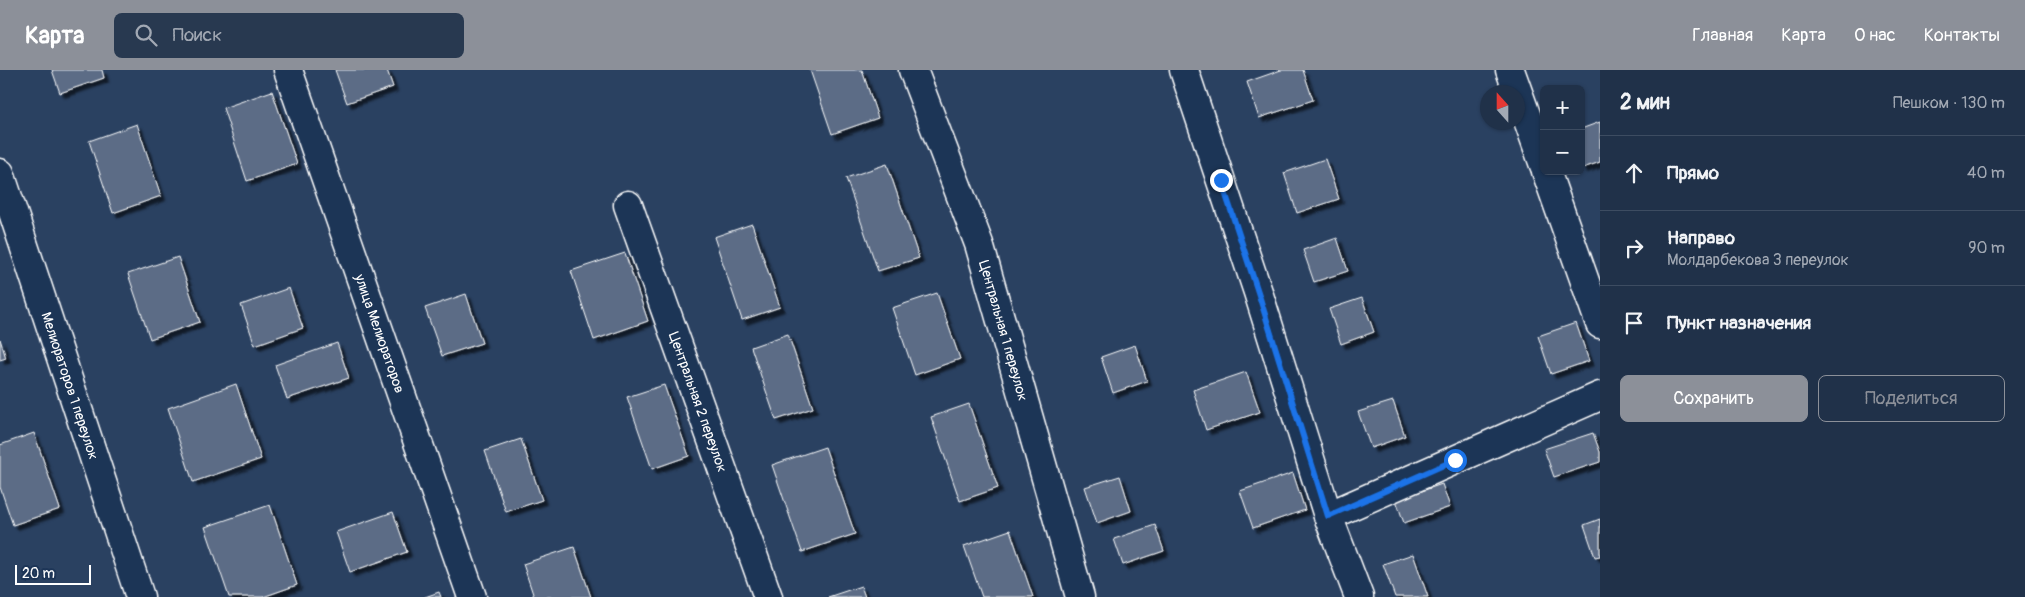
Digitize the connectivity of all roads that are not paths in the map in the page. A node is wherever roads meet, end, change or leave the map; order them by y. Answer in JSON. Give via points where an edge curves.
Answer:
{"nodes":[{"id":1,"x":288,"y":70,"type":"edge"},
{"id":2,"x":913,"y":70,"type":"edge"},
{"id":3,"x":1184,"y":70,"type":"edge"},
{"id":4,"x":1510,"y":70,"type":"edge"},
{"id":5,"x":1540,"y":154,"type":"edge"},
{"id":6,"x":0,"y":173,"type":"edge"},
{"id":7,"x":1547,"y":175,"type":"edge"},
{"id":8,"x":628,"y":205,"type":"dead end"},
{"id":9,"x":1600,"y":324,"type":"edge"},
{"id":10,"x":1600,"y":396,"type":"edge"},
{"id":11,"x":1328,"y":516,"type":"junction"},
{"id":12,"x":140,"y":597,"type":"edge"},
{"id":13,"x":472,"y":597,"type":"edge"},
{"id":14,"x":768,"y":597,"type":"edge"},
{"id":15,"x":1080,"y":597,"type":"edge"},
{"id":16,"x":1359,"y":597,"type":"edge"}],
"edges":[{"from":1,"to":13,"type":"street","name":"улица Мелиораторов"},
{"from":2,"to":15,"type":"street","name":"Центральная 1 переулок","via":[[979,244]]},
{"from":3,"to":11,"type":"street"},
{"from":4,"to":5,"type":"street"},
{"from":6,"to":12,"type":"street","name":"Мелиораторов 1 переулок"},
{"from":7,"to":9,"type":"street"},
{"from":8,"to":14,"type":"street","name":"Центральная 2 переулок"},
{"from":10,"to":11,"type":"street"},
{"from":11,"to":16,"type":"street"}]}
